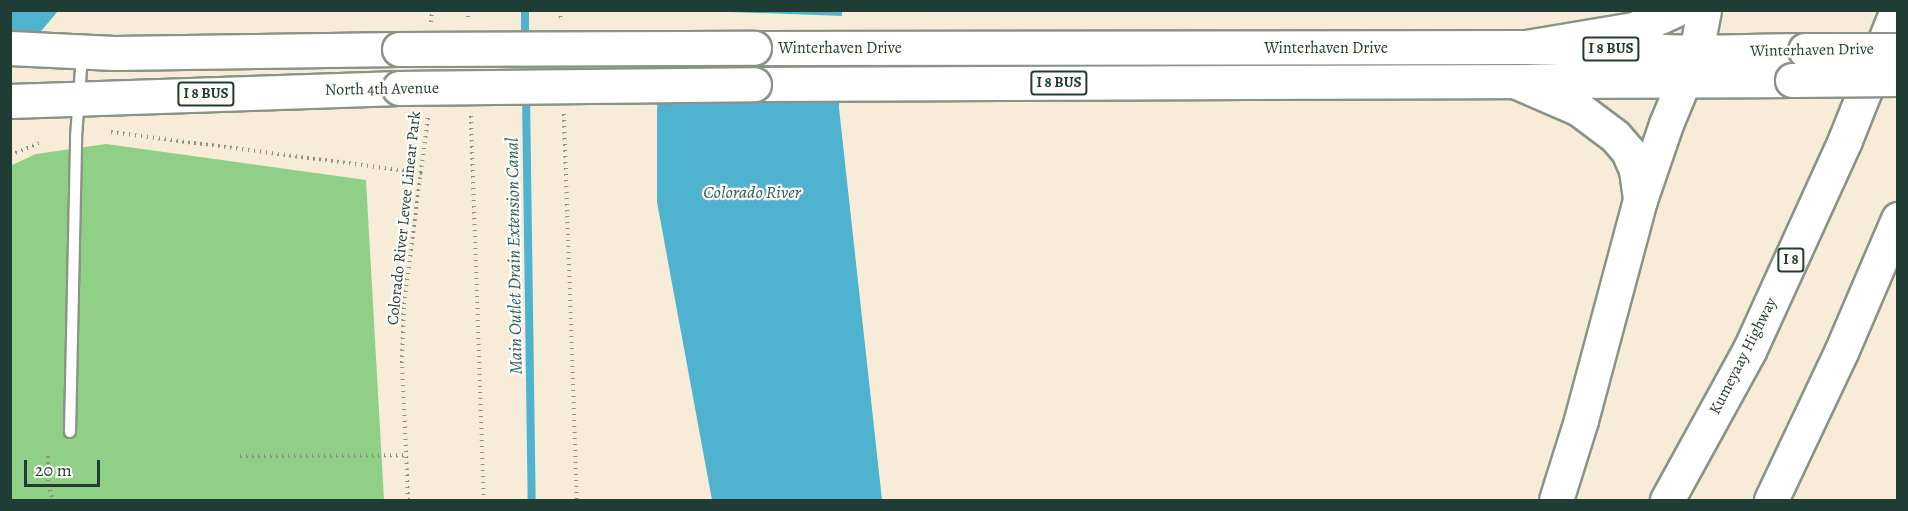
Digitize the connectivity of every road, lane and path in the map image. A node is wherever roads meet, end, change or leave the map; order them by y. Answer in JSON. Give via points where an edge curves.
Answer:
{"nodes":[{"id":1,"x":432,"y":10,"type":"edge"},
{"id":2,"x":468,"y":10,"type":"edge"},
{"id":3,"x":560,"y":10,"type":"edge"},
{"id":4,"x":1675,"y":10,"type":"edge"},
{"id":5,"x":1704,"y":10,"type":"edge"},
{"id":6,"x":1897,"y":10,"type":"edge"},
{"id":7,"x":561,"y":22,"type":"dead end"},
{"id":8,"x":431,"y":28,"type":"dead end"},
{"id":9,"x":468,"y":34,"type":"dead end"},
{"id":10,"x":21,"y":47,"type":"edge"},
{"id":11,"x":1526,"y":47,"type":"junction"},
{"id":12,"x":1898,"y":50,"type":"edge"},
{"id":13,"x":82,"y":52,"type":"junction"},
{"id":14,"x":1691,"y":65,"type":"junction"},
{"id":15,"x":1898,"y":80,"type":"edge"},
{"id":16,"x":1517,"y":82,"type":"junction"},
{"id":17,"x":754,"y":84,"type":"joint"},
{"id":18,"x":80,"y":98,"type":"junction"},
{"id":19,"x":12,"y":101,"type":"edge"},
{"id":20,"x":471,"y":106,"type":"dead end"},
{"id":21,"x":564,"y":106,"type":"dead end"},
{"id":22,"x":428,"y":112,"type":"dead end"},
{"id":23,"x":111,"y":132,"type":"dead end"},
{"id":24,"x":39,"y":143,"type":"dead end"},
{"id":25,"x":10,"y":155,"type":"edge"},
{"id":26,"x":422,"y":173,"type":"junction"},
{"id":27,"x":1640,"y":200,"type":"junction"},
{"id":28,"x":1898,"y":219,"type":"edge"},
{"id":29,"x":70,"y":432,"type":"dead end"},
{"id":30,"x":406,"y":454,"type":"junction"},
{"id":31,"x":48,"y":456,"type":"dead end"},
{"id":32,"x":240,"y":456,"type":"dead end"},
{"id":33,"x":53,"y":501,"type":"edge"},
{"id":34,"x":408,"y":501,"type":"edge"},
{"id":35,"x":484,"y":501,"type":"edge"},
{"id":36,"x":577,"y":501,"type":"edge"},
{"id":37,"x":1556,"y":501,"type":"edge"},
{"id":38,"x":1667,"y":501,"type":"edge"},
{"id":39,"x":1771,"y":501,"type":"edge"}],
"edges":[{"from":1,"to":8,"type":"path"},
{"from":2,"to":9,"type":"path"},
{"from":3,"to":7,"type":"path"},
{"from":4,"to":11,"type":"main road","via":[[1634,29]]},
{"from":5,"to":14,"type":"main road"},
{"from":6,"to":38,"type":"main road","name":"Kumeyaay Highway","number":"I 8","via":[[1845,140],[1749,351]]},
{"from":10,"to":13,"type":"main road","number":"I 8 BUS"},
{"from":11,"to":13,"type":"main road","name":"Winterhaven Drive","number":"I 8 BUS","bridge":true},
{"from":11,"to":14,"type":"main road","name":"Winterhaven Drive","number":"I 8 BUS"},
{"from":12,"to":14,"type":"main road","name":"Winterhaven Drive","number":"I 8 BUS","bridge":true,"via":[[1805,50]]},
{"from":13,"to":18,"type":"lane"},
{"from":14,"to":15,"type":"main road","name":"Winterhaven Drive","number":"I 8 BUS","bridge":true,"via":[[1792,80]]},
{"from":14,"to":16,"type":"main road","name":"Winterhaven Drive","number":"I 8 BUS"},
{"from":14,"to":27,"type":"main road"},
{"from":16,"to":17,"type":"main road","name":"Winterhaven Drive","number":"I 8 BUS"},
{"from":16,"to":27,"type":"main road","via":[[1579,109],[1615,136],[1628,151],[1636,170]]},
{"from":17,"to":18,"type":"main road","name":"North 4th Avenue","number":"I 8 BUS","bridge":true,"via":[[399,88]]},
{"from":18,"to":19,"type":"main road","name":"North 4th Avenue","number":"I 8 BUS"},
{"from":18,"to":29,"type":"lane"},
{"from":20,"to":35,"type":"path"},
{"from":21,"to":36,"type":"path"},
{"from":22,"to":26,"type":"path","name":"Colorado River Levee Linear Park"},
{"from":23,"to":26,"type":"path"},
{"from":24,"to":25,"type":"path"},
{"from":26,"to":30,"type":"path","name":"Colorado River Levee Linear Park","via":[[405,304],[402,363]]},
{"from":27,"to":37,"type":"main road"},
{"from":28,"to":39,"type":"main road"},
{"from":30,"to":32,"type":"path"},
{"from":30,"to":34,"type":"path","name":"Colorado River Levee Linear Park"},
{"from":31,"to":33,"type":"path","via":[[48,484]]}]}
